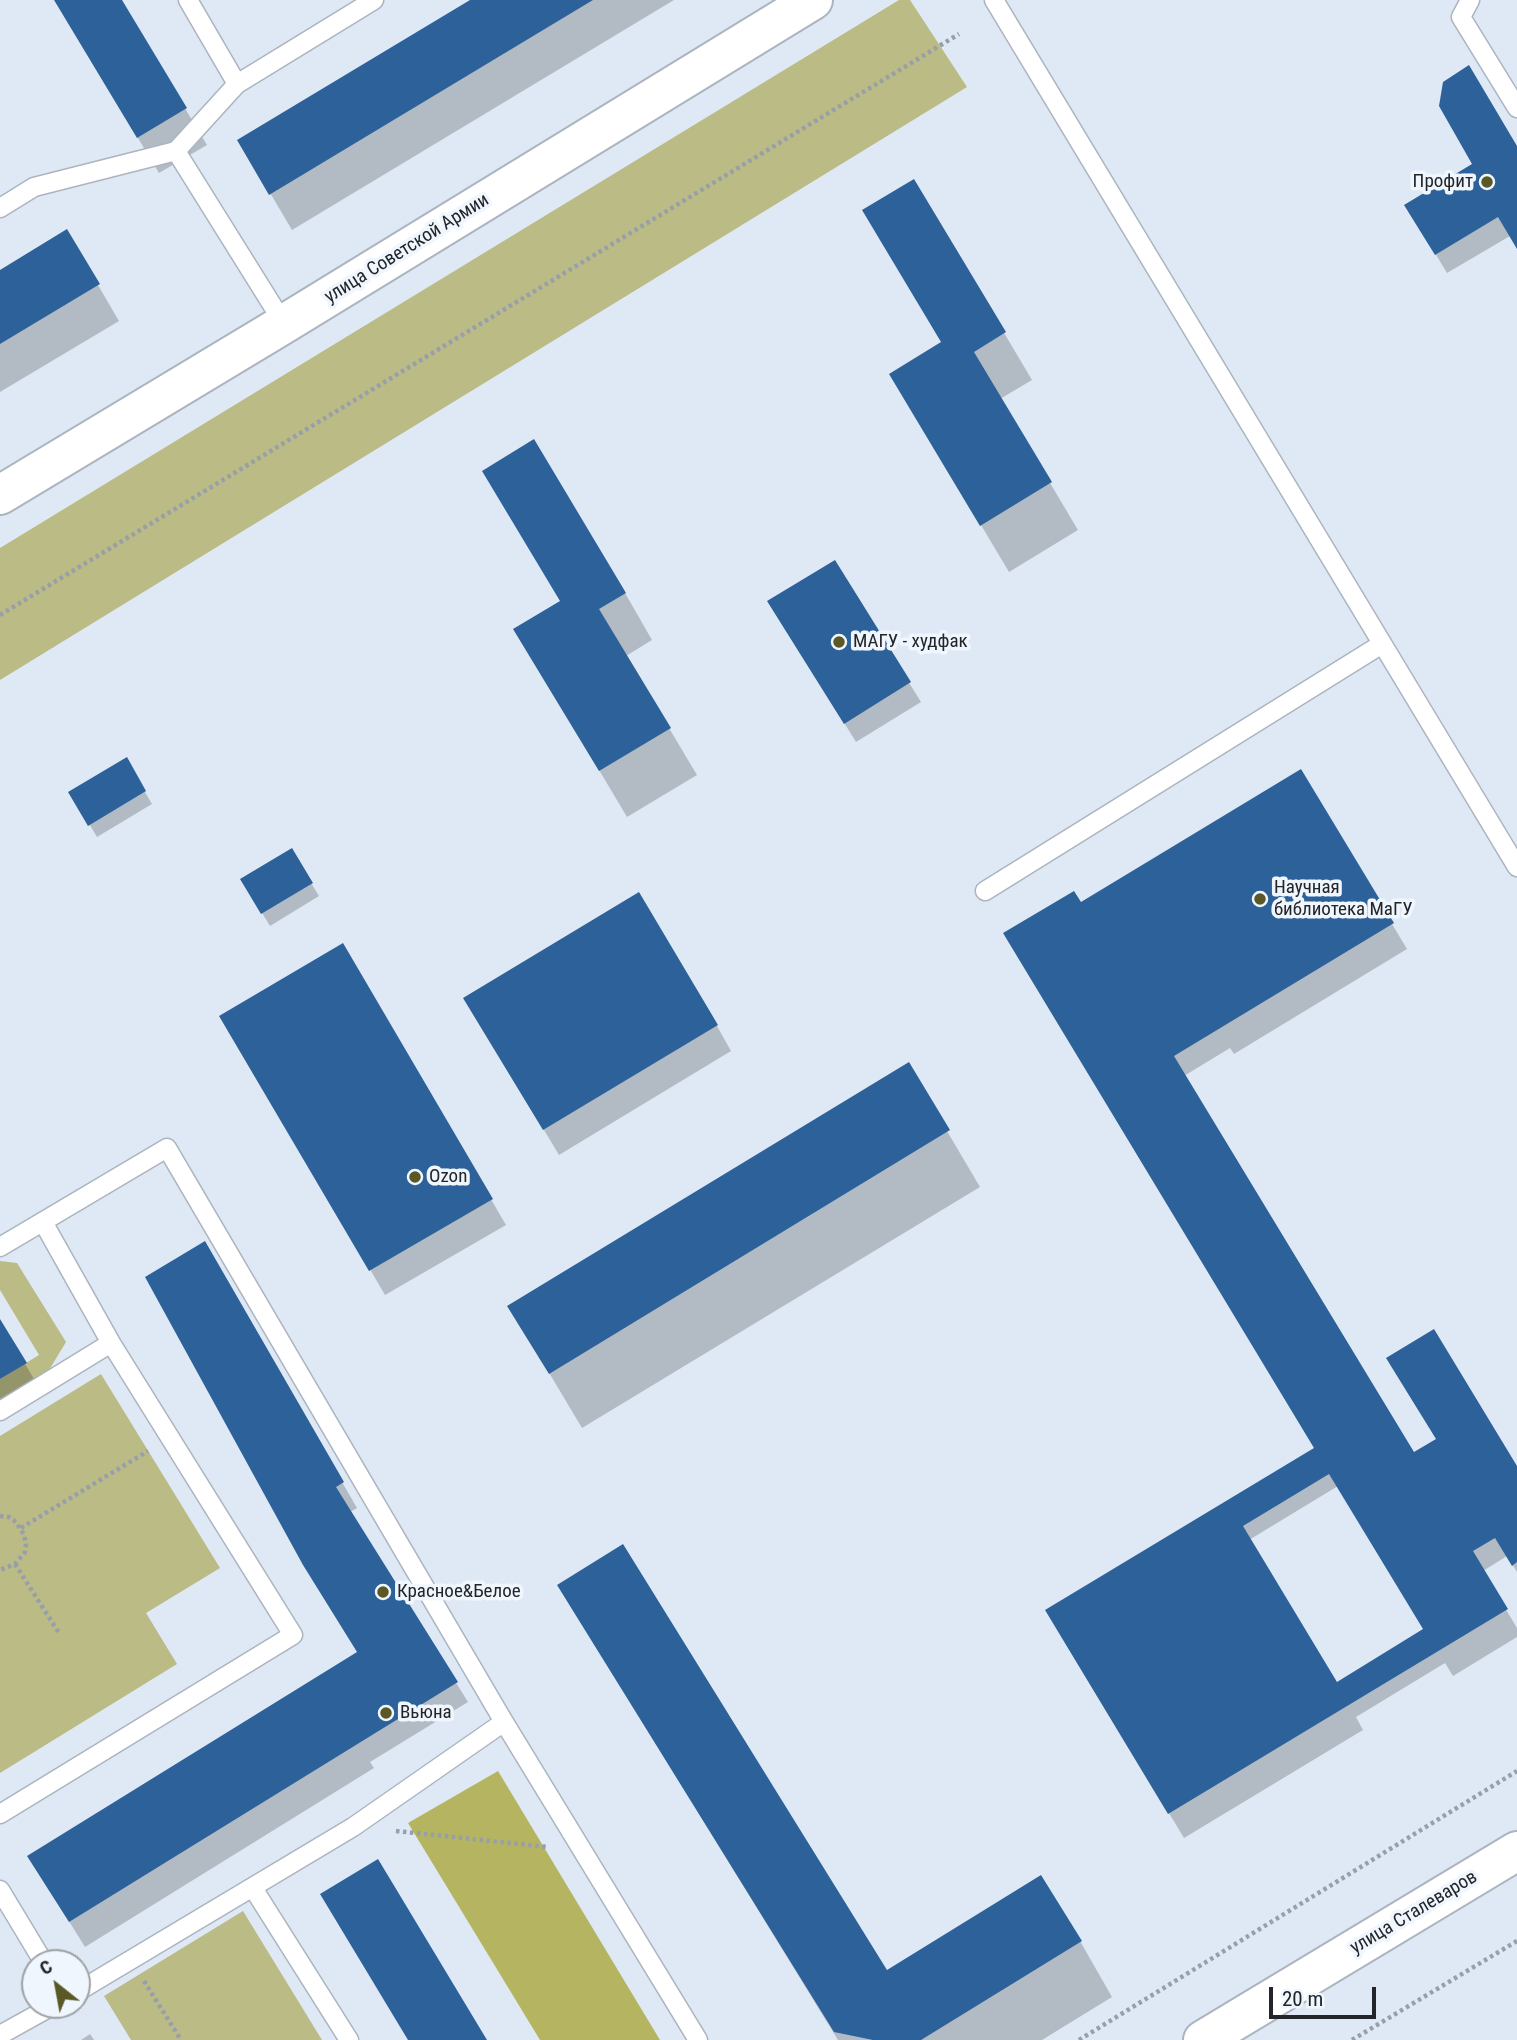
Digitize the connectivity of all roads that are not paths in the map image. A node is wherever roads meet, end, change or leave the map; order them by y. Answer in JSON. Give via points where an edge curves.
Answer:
{"nodes":[{"id":1,"x":188,"y":0,"type":"edge"},
{"id":2,"x":374,"y":0,"type":"edge"},
{"id":3,"x":813,"y":0,"type":"edge"},
{"id":4,"x":994,"y":0,"type":"edge"},
{"id":5,"x":1469,"y":0,"type":"edge"},
{"id":6,"x":237,"y":84,"type":"junction"},
{"id":7,"x":1517,"y":108,"type":"edge"},
{"id":8,"x":176,"y":151,"type":"junction"},
{"id":9,"x":0,"y":208,"type":"edge"},
{"id":10,"x":284,"y":324,"type":"junction"},
{"id":11,"x":0,"y":495,"type":"edge"},
{"id":12,"x":1382,"y":644,"type":"junction"},
{"id":13,"x":1517,"y":866,"type":"edge"},
{"id":14,"x":985,"y":891,"type":"dead end"},
{"id":15,"x":43,"y":1222,"type":"junction"},
{"id":16,"x":0,"y":1248,"type":"edge"},
{"id":17,"x":111,"y":1343,"type":"junction"},
{"id":18,"x":0,"y":1411,"type":"edge"},
{"id":19,"x":504,"y":1722,"type":"junction"},
{"id":20,"x":0,"y":1814,"type":"edge"},
{"id":21,"x":1517,"y":1851,"type":"edge"},
{"id":22,"x":253,"y":1888,"type":"junction"},
{"id":23,"x":0,"y":1889,"type":"edge"},
{"id":24,"x":36,"y":1949,"type":"edge"},
{"id":25,"x":91,"y":1984,"type":"edge"},
{"id":26,"x":29,"y":2019,"type":"edge"},
{"id":27,"x":0,"y":2035,"type":"edge"},
{"id":28,"x":349,"y":2040,"type":"edge"},
{"id":29,"x":698,"y":2040,"type":"edge"},
{"id":30,"x":1203,"y":2040,"type":"edge"}],
"edges":[{"from":1,"to":6,"type":"lane"},
{"from":2,"to":6,"type":"lane"},
{"from":3,"to":10,"type":"main road","name":"улица Советской Армии"},
{"from":4,"to":12,"type":"lane"},
{"from":5,"to":7,"type":"lane","via":[[1461,17]]},
{"from":6,"to":8,"type":"lane"},
{"from":8,"to":9,"type":"lane","via":[[34,187]]},
{"from":8,"to":10,"type":"lane"},
{"from":10,"to":11,"type":"main road","name":"улица Советской Армии"},
{"from":12,"to":13,"type":"lane"},
{"from":12,"to":14,"type":"lane"},
{"from":15,"to":16,"type":"lane"},
{"from":15,"to":17,"type":"lane"},
{"from":15,"to":19,"type":"lane","via":[[167,1147]]},
{"from":17,"to":18,"type":"lane"},
{"from":17,"to":20,"type":"lane","via":[[293,1635]]},
{"from":19,"to":22,"type":"lane","via":[[353,1827]]},
{"from":19,"to":29,"type":"lane"},
{"from":21,"to":30,"type":"main road","name":"улица Сталеваров"},
{"from":22,"to":25,"type":"lane"},
{"from":22,"to":28,"type":"lane"},
{"from":23,"to":24,"type":"lane"},
{"from":26,"to":27,"type":"lane"}]}
